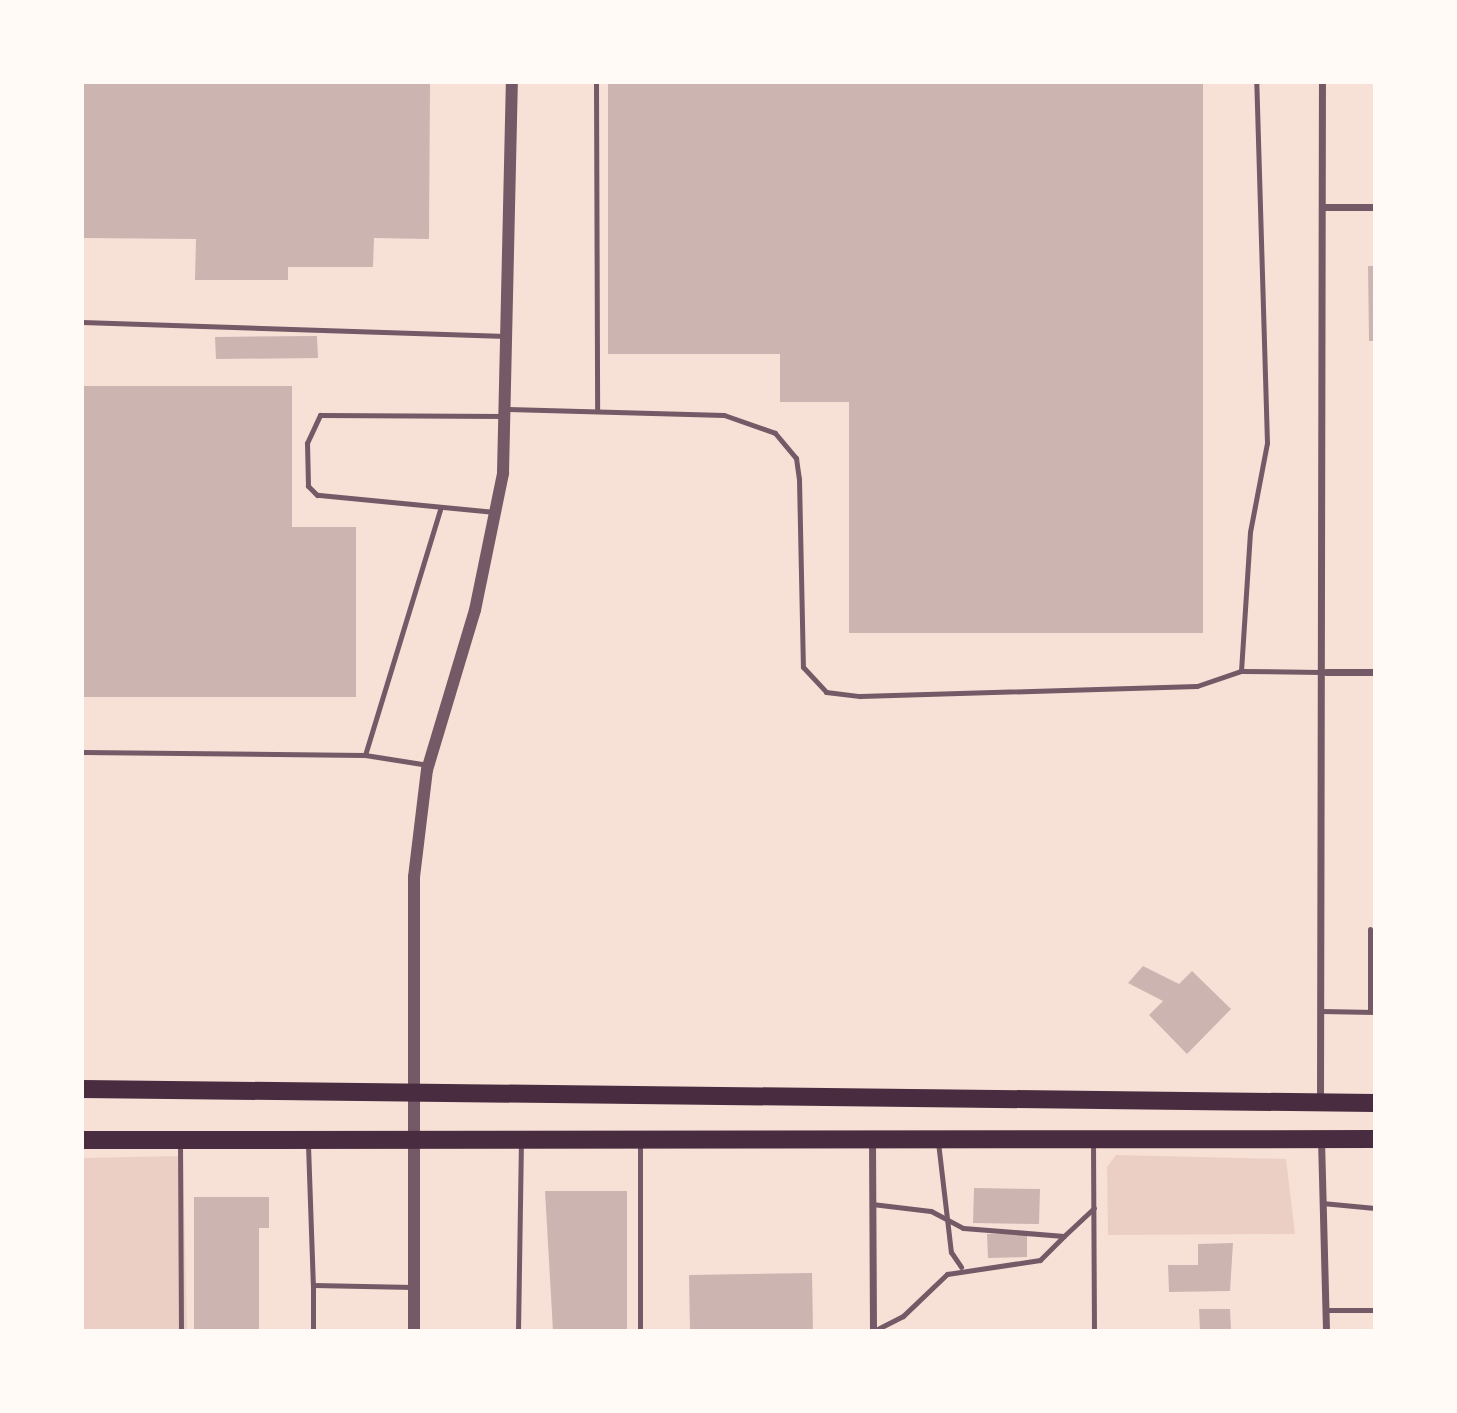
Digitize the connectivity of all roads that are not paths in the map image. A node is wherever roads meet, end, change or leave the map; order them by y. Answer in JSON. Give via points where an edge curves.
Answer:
{"nodes":[{"id":1,"x":512,"y":82,"type":"edge"},
{"id":2,"x":596,"y":82,"type":"edge"},
{"id":3,"x":1256,"y":82,"type":"edge"},
{"id":4,"x":1322,"y":82,"type":"edge"},
{"id":5,"x":1323,"y":206,"type":"junction"},
{"id":6,"x":1375,"y":208,"type":"edge"},
{"id":7,"x":82,"y":322,"type":"edge"},
{"id":8,"x":511,"y":335,"type":"junction"},
{"id":9,"x":597,"y":411,"type":"junction"},
{"id":10,"x":508,"y":412,"type":"junction"},
{"id":11,"x":440,"y":509,"type":"junction"},
{"id":12,"x":495,"y":512,"type":"junction"},
{"id":13,"x":1241,"y":671,"type":"junction"},
{"id":14,"x":1326,"y":672,"type":"junction"},
{"id":15,"x":1375,"y":672,"type":"edge"},
{"id":16,"x":82,"y":752,"type":"edge"},
{"id":17,"x":365,"y":755,"type":"junction"},
{"id":18,"x":429,"y":765,"type":"junction"},
{"id":19,"x":1370,"y":929,"type":"dead end"},
{"id":20,"x":1321,"y":1012,"type":"junction"},
{"id":21,"x":1372,"y":1012,"type":"edge"},
{"id":22,"x":82,"y":1089,"type":"edge"},
{"id":23,"x":415,"y":1091,"type":"junction"},
{"id":24,"x":1320,"y":1102,"type":"junction"},
{"id":25,"x":1375,"y":1103,"type":"edge"},
{"id":26,"x":415,"y":1137,"type":"junction"},
{"id":27,"x":521,"y":1137,"type":"junction"},
{"id":28,"x":308,"y":1138,"type":"junction"},
{"id":29,"x":640,"y":1138,"type":"junction"},
{"id":30,"x":1321,"y":1138,"type":"junction"},
{"id":31,"x":180,"y":1139,"type":"junction"},
{"id":32,"x":872,"y":1139,"type":"junction"},
{"id":33,"x":938,"y":1139,"type":"junction"},
{"id":34,"x":1093,"y":1139,"type":"junction"},
{"id":35,"x":1375,"y":1139,"type":"edge"},
{"id":36,"x":82,"y":1140,"type":"edge"},
{"id":37,"x":1322,"y":1203,"type":"junction"},
{"id":38,"x":872,"y":1204,"type":"junction"},
{"id":39,"x":1094,"y":1208,"type":"junction"},
{"id":40,"x":1375,"y":1208,"type":"edge"},
{"id":41,"x":946,"y":1217,"type":"junction"},
{"id":42,"x":1064,"y":1236,"type":"junction"},
{"id":43,"x":961,"y":1267,"type":"junction"},
{"id":44,"x":313,"y":1285,"type":"junction"},
{"id":45,"x":414,"y":1287,"type":"junction"},
{"id":46,"x":1325,"y":1310,"type":"junction"},
{"id":47,"x":1375,"y":1310,"type":"edge"},
{"id":48,"x":181,"y":1331,"type":"edge"},
{"id":49,"x":313,"y":1331,"type":"edge"},
{"id":50,"x":414,"y":1331,"type":"edge"},
{"id":51,"x":519,"y":1331,"type":"edge"},
{"id":52,"x":640,"y":1331,"type":"edge"},
{"id":53,"x":873,"y":1331,"type":"edge"},
{"id":54,"x":1094,"y":1331,"type":"edge"},
{"id":55,"x":1326,"y":1331,"type":"edge"}],
"edges":[{"from":1,"to":8,"type":"street"},
{"from":2,"to":9,"type":"lane"},
{"from":3,"to":13,"type":"lane","via":[[1267,443],[1250,532]]},
{"from":4,"to":5,"type":"street"},
{"from":5,"to":6,"type":"street"},
{"from":5,"to":14,"type":"street"},
{"from":7,"to":8,"type":"lane"},
{"from":8,"to":10,"type":"street"},
{"from":9,"to":10,"type":"lane"},
{"from":9,"to":13,"type":"lane","via":[[733,416],[751,420],[788,445],[799,480],[803,667],[826,692],[860,696],[1197,686]]},
{"from":10,"to":11,"type":"lane","via":[[314,419],[307,443],[311,493]]},
{"from":10,"to":12,"type":"street"},
{"from":11,"to":12,"type":"lane"},
{"from":11,"to":17,"type":"lane"},
{"from":12,"to":18,"type":"street","via":[[475,610]]},
{"from":13,"to":14,"type":"lane"},
{"from":14,"to":15,"type":"street"},
{"from":14,"to":20,"type":"street"},
{"from":16,"to":17,"type":"lane"},
{"from":17,"to":18,"type":"lane"},
{"from":18,"to":23,"type":"street","via":[[414,877]]},
{"from":19,"to":21,"type":"lane"},
{"from":20,"to":21,"type":"lane"},
{"from":20,"to":24,"type":"street"},
{"from":22,"to":23,"type":"main road"},
{"from":23,"to":24,"type":"main road"},
{"from":23,"to":26,"type":"street"},
{"from":24,"to":25,"type":"main road"},
{"from":26,"to":27,"type":"main road"},
{"from":26,"to":28,"type":"main road"},
{"from":26,"to":45,"type":"street"},
{"from":27,"to":29,"type":"main road"},
{"from":27,"to":51,"type":"lane"},
{"from":28,"to":31,"type":"main road"},
{"from":28,"to":44,"type":"lane"},
{"from":29,"to":32,"type":"main road"},
{"from":29,"to":52,"type":"lane"},
{"from":30,"to":34,"type":"main road"},
{"from":30,"to":35,"type":"main road"},
{"from":30,"to":37,"type":"street"},
{"from":31,"to":36,"type":"main road"},
{"from":31,"to":48,"type":"lane"},
{"from":32,"to":33,"type":"main road"},
{"from":32,"to":38,"type":"street"},
{"from":33,"to":34,"type":"main road"},
{"from":33,"to":41,"type":"lane"},
{"from":34,"to":39,"type":"lane"},
{"from":37,"to":40,"type":"lane"},
{"from":37,"to":46,"type":"street"},
{"from":38,"to":41,"type":"lane"},
{"from":38,"to":53,"type":"street"},
{"from":39,"to":42,"type":"lane"},
{"from":39,"to":54,"type":"lane"},
{"from":41,"to":42,"type":"lane","via":[[963,1228]]},
{"from":41,"to":43,"type":"lane"},
{"from":42,"to":43,"type":"lane","via":[[1040,1260]]},
{"from":43,"to":53,"type":"lane","via":[[903,1316]]},
{"from":44,"to":45,"type":"lane"},
{"from":44,"to":49,"type":"lane"},
{"from":45,"to":50,"type":"street"},
{"from":46,"to":47,"type":"lane"},
{"from":46,"to":55,"type":"street"}]}
